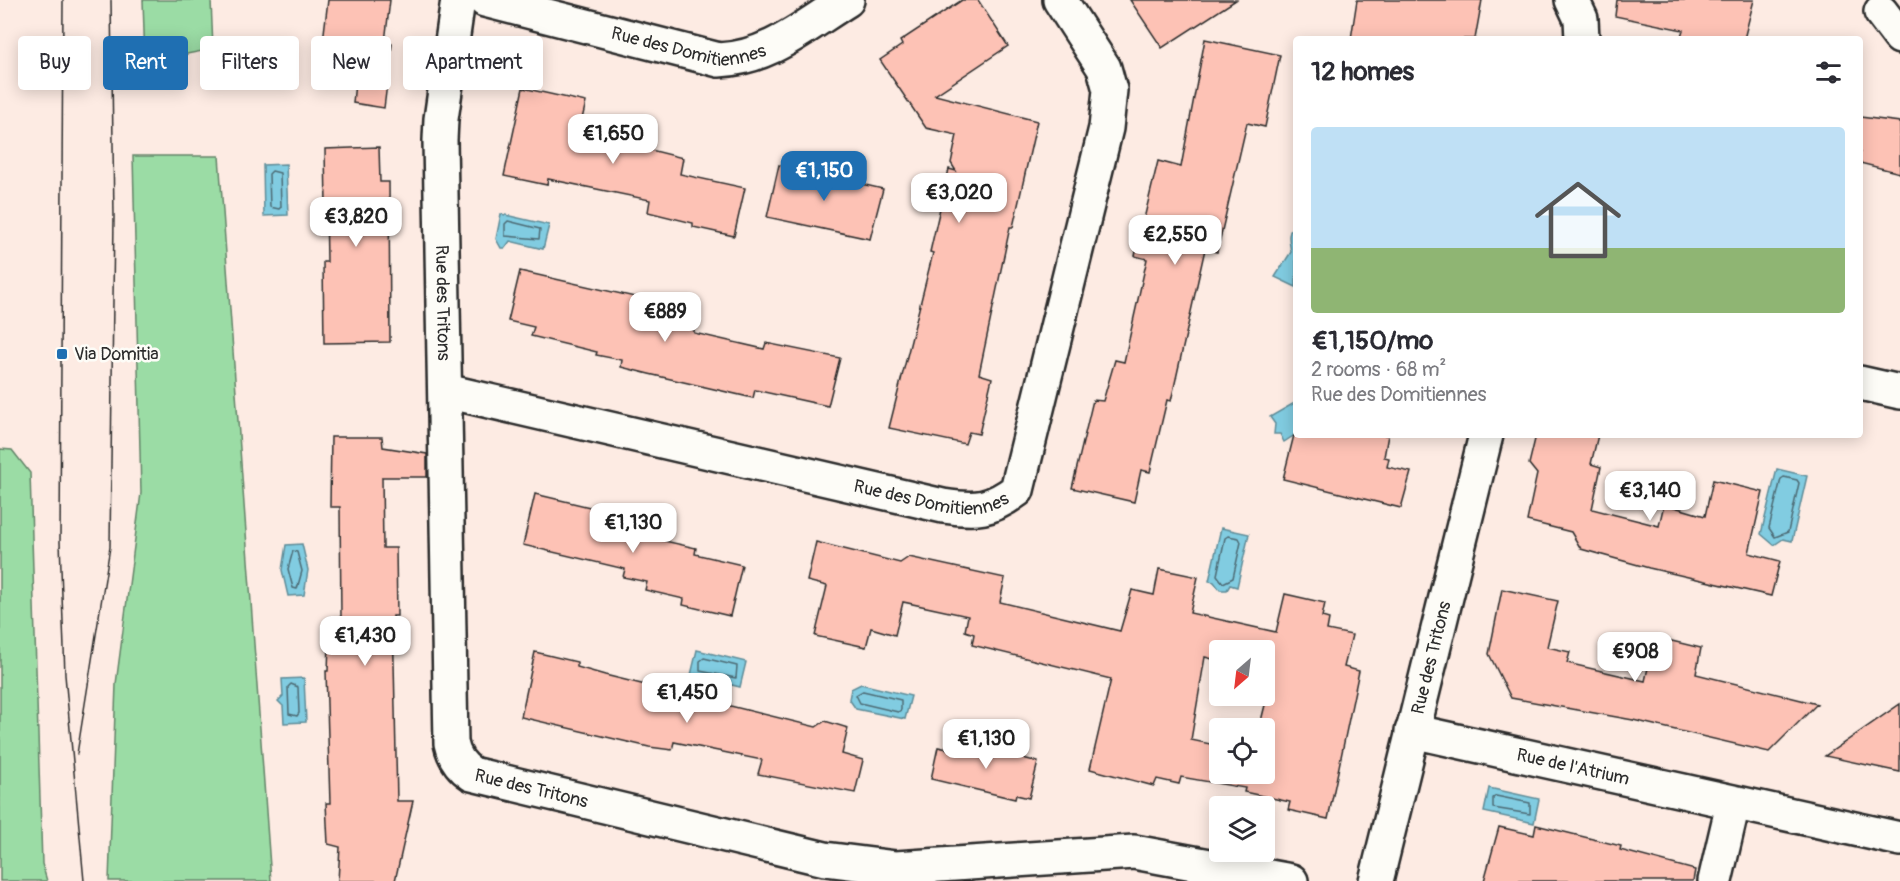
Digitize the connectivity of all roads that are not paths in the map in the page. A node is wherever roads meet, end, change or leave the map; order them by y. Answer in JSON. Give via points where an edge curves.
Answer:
{"nodes":[{"id":1,"x":458,"y":0,"type":"edge"},
{"id":2,"x":484,"y":0,"type":"edge"},
{"id":3,"x":847,"y":0,"type":"edge"},
{"id":4,"x":1060,"y":0,"type":"edge"},
{"id":5,"x":1572,"y":0,"type":"edge"},
{"id":6,"x":1582,"y":36,"type":"edge"},
{"id":7,"x":1863,"y":384,"type":"edge"},
{"id":8,"x":446,"y":391,"type":"junction"},
{"id":9,"x":1900,"y":392,"type":"edge"},
{"id":10,"x":1485,"y":438,"type":"edge"},
{"id":11,"x":1412,"y":731,"type":"junction"},
{"id":12,"x":1733,"y":804,"type":"junction"},
{"id":13,"x":1900,"y":839,"type":"edge"},
{"id":14,"x":1291,"y":881,"type":"edge"},
{"id":15,"x":1376,"y":881,"type":"edge"},
{"id":16,"x":1715,"y":881,"type":"edge"}],
"edges":[{"from":1,"to":8,"type":"street","name":"Rue des Tritons","via":[[441,119]]},
{"from":2,"to":3,"type":"street","name":"Rue des Domitiennes","via":[[719,60],[743,59],[766,51]]},
{"from":4,"to":8,"type":"street","name":"Rue des Domitiennes","via":[[1104,68],[1110,90],[1106,128],[1017,490],[999,503],[974,510],[943,506]]},
{"from":5,"to":6,"type":"street","via":[[1581,19]]},
{"from":7,"to":9,"type":"street"},
{"from":8,"to":14,"type":"street","name":"Rue des Tritons","via":[[451,743],[458,761],[472,774],[825,859],[884,867],[1134,852]]},
{"from":10,"to":11,"type":"street","name":"Rue des Tritons"},
{"from":11,"to":12,"type":"street","name":"Rue de l'Atrium"},
{"from":11,"to":15,"type":"street","name":"Rue des Tritons"},
{"from":12,"to":13,"type":"street","name":"Rue de l'Atrium"},
{"from":12,"to":16,"type":"street"}]}
